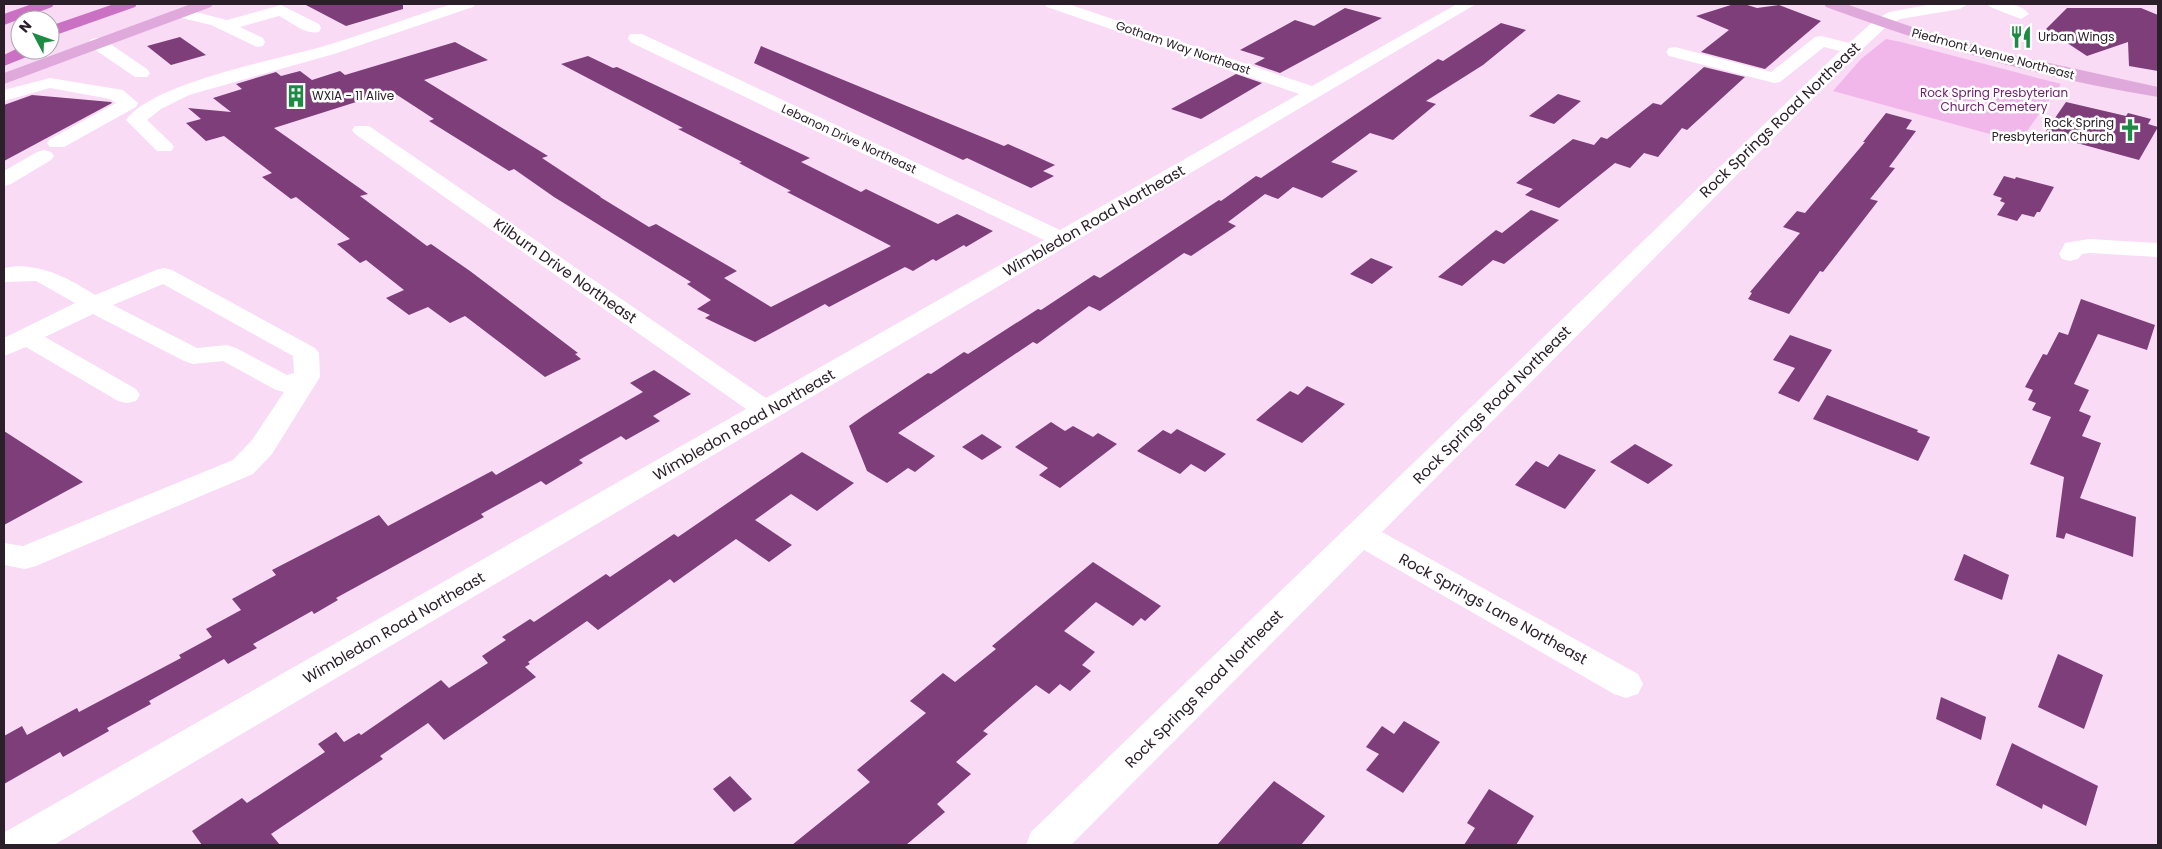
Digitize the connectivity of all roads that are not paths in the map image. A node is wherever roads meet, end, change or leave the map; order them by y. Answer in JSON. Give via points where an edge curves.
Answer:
{"nodes":[{"id":1,"x":36,"y":4,"type":"edge"},
{"id":2,"x":46,"y":4,"type":"edge"},
{"id":3,"x":129,"y":4,"type":"edge"},
{"id":4,"x":205,"y":4,"type":"edge"},
{"id":5,"x":467,"y":4,"type":"edge"},
{"id":6,"x":1053,"y":4,"type":"edge"},
{"id":7,"x":1468,"y":4,"type":"edge"},
{"id":8,"x":1832,"y":4,"type":"edge"},
{"id":9,"x":1960,"y":4,"type":"edge"},
{"id":10,"x":1996,"y":4,"type":"edge"},
{"id":11,"x":254,"y":5,"type":"edge"},
{"id":12,"x":98,"y":8,"type":"edge"},
{"id":13,"x":280,"y":10,"type":"junction"},
{"id":14,"x":180,"y":13,"type":"junction"},
{"id":15,"x":2021,"y":14,"type":"dead end"},
{"id":16,"x":60,"y":17,"type":"edge"},
{"id":17,"x":4,"y":18,"type":"edge"},
{"id":18,"x":1881,"y":23,"type":"junction"},
{"id":19,"x":225,"y":26,"type":"junction"},
{"id":20,"x":60,"y":27,"type":"edge"},
{"id":21,"x":313,"y":28,"type":"dead end"},
{"id":22,"x":60,"y":36,"type":"edge"},
{"id":23,"x":636,"y":38,"type":"dead end"},
{"id":24,"x":258,"y":42,"type":"dead end"},
{"id":25,"x":98,"y":43,"type":"junction"},
{"id":26,"x":1852,"y":49,"type":"junction"},
{"id":27,"x":1675,"y":52,"type":"dead end"},
{"id":28,"x":141,"y":73,"type":"dead end"},
{"id":29,"x":4,"y":79,"type":"edge"},
{"id":30,"x":2158,"y":92,"type":"edge"},
{"id":31,"x":1314,"y":93,"type":"junction"},
{"id":32,"x":4,"y":96,"type":"edge"},
{"id":33,"x":362,"y":130,"type":"dead end"},
{"id":34,"x":164,"y":147,"type":"dead end"},
{"id":35,"x":4,"y":180,"type":"edge"},
{"id":36,"x":1062,"y":240,"type":"junction"},
{"id":37,"x":2158,"y":250,"type":"edge"},
{"id":38,"x":2070,"y":254,"type":"dead end"},
{"id":39,"x":4,"y":275,"type":"edge"},
{"id":40,"x":93,"y":304,"type":"junction"},
{"id":41,"x":27,"y":337,"type":"junction"},
{"id":42,"x":4,"y":348,"type":"edge"},
{"id":43,"x":307,"y":378,"type":"junction"},
{"id":44,"x":127,"y":395,"type":"dead end"},
{"id":45,"x":768,"y":412,"type":"junction"},
{"id":46,"x":1361,"y":534,"type":"junction"},
{"id":47,"x":4,"y":554,"type":"edge"},
{"id":48,"x":1626,"y":684,"type":"dead end"},
{"id":49,"x":19,"y":845,"type":"edge"},
{"id":50,"x":1046,"y":845,"type":"edge"}],
"edges":[{"from":1,"to":17,"type":"highway"},
{"from":2,"to":17,"type":"highway"},
{"from":3,"to":12,"type":"highway"},
{"from":4,"to":14,"type":"main road"},
{"from":5,"to":34,"type":"street","via":[[328,50],[183,91],[154,105],[136,120]]},
{"from":6,"to":31,"type":"street","name":"Gotham Way Northeast"},
{"from":7,"to":31,"type":"street","name":"Wimbledon Road Northeast"},
{"from":8,"to":18,"type":"main road","name":"Piedmont Avenue Northeast"},
{"from":9,"to":18,"type":"street","name":"Rock Springs Road Northeast","via":[[1901,14]]},
{"from":10,"to":15,"type":"street"},
{"from":11,"to":13,"type":"street"},
{"from":12,"to":16,"type":"highway"},
{"from":12,"to":20,"type":"highway"},
{"from":12,"to":22,"type":"highway","via":[[96,20]]},
{"from":13,"to":19,"type":"street"},
{"from":13,"to":21,"type":"street"},
{"from":14,"to":19,"type":"street"},
{"from":14,"to":25,"type":"main road"},
{"from":18,"to":26,"type":"street","name":"Rock Springs Road Northeast"},
{"from":18,"to":30,"type":"main road","name":"Piedmont Avenue Northeast","via":[[2019,63]]},
{"from":19,"to":24,"type":"street"},
{"from":23,"to":36,"type":"street","name":"Lebanon Drive Northeast"},
{"from":25,"to":28,"type":"street"},
{"from":25,"to":29,"type":"main road"},
{"from":26,"to":27,"type":"street","via":[[1821,41],[1774,78]]},
{"from":26,"to":46,"type":"street","name":"Rock Springs Road Northeast"},
{"from":31,"to":36,"type":"street","name":"Wimbledon Road Northeast"},
{"from":32,"to":35,"type":"street","via":[[50,83],[116,94],[129,103]]},
{"from":33,"to":45,"type":"street","name":"Kilburn Drive Northeast"},
{"from":36,"to":45,"type":"street","name":"Wimbledon Road Northeast"},
{"from":37,"to":38,"type":"street","via":[[2089,246],[2073,248]]},
{"from":39,"to":40,"type":"street","via":[[46,275]]},
{"from":40,"to":41,"type":"street"},
{"from":40,"to":43,"type":"street","via":[[193,356],[227,353],[285,384]]},
{"from":40,"to":43,"type":"street","via":[[164,275],[306,353]]},
{"from":41,"to":42,"type":"street"},
{"from":41,"to":44,"type":"street"},
{"from":43,"to":47,"type":"street","via":[[262,447],[244,467],[25,558]]},
{"from":45,"to":49,"type":"street","name":"Wimbledon Road Northeast"},
{"from":46,"to":48,"type":"street","name":"Rock Springs Lane Northeast"},
{"from":46,"to":50,"type":"street","name":"Rock Springs Road Northeast"}]}
